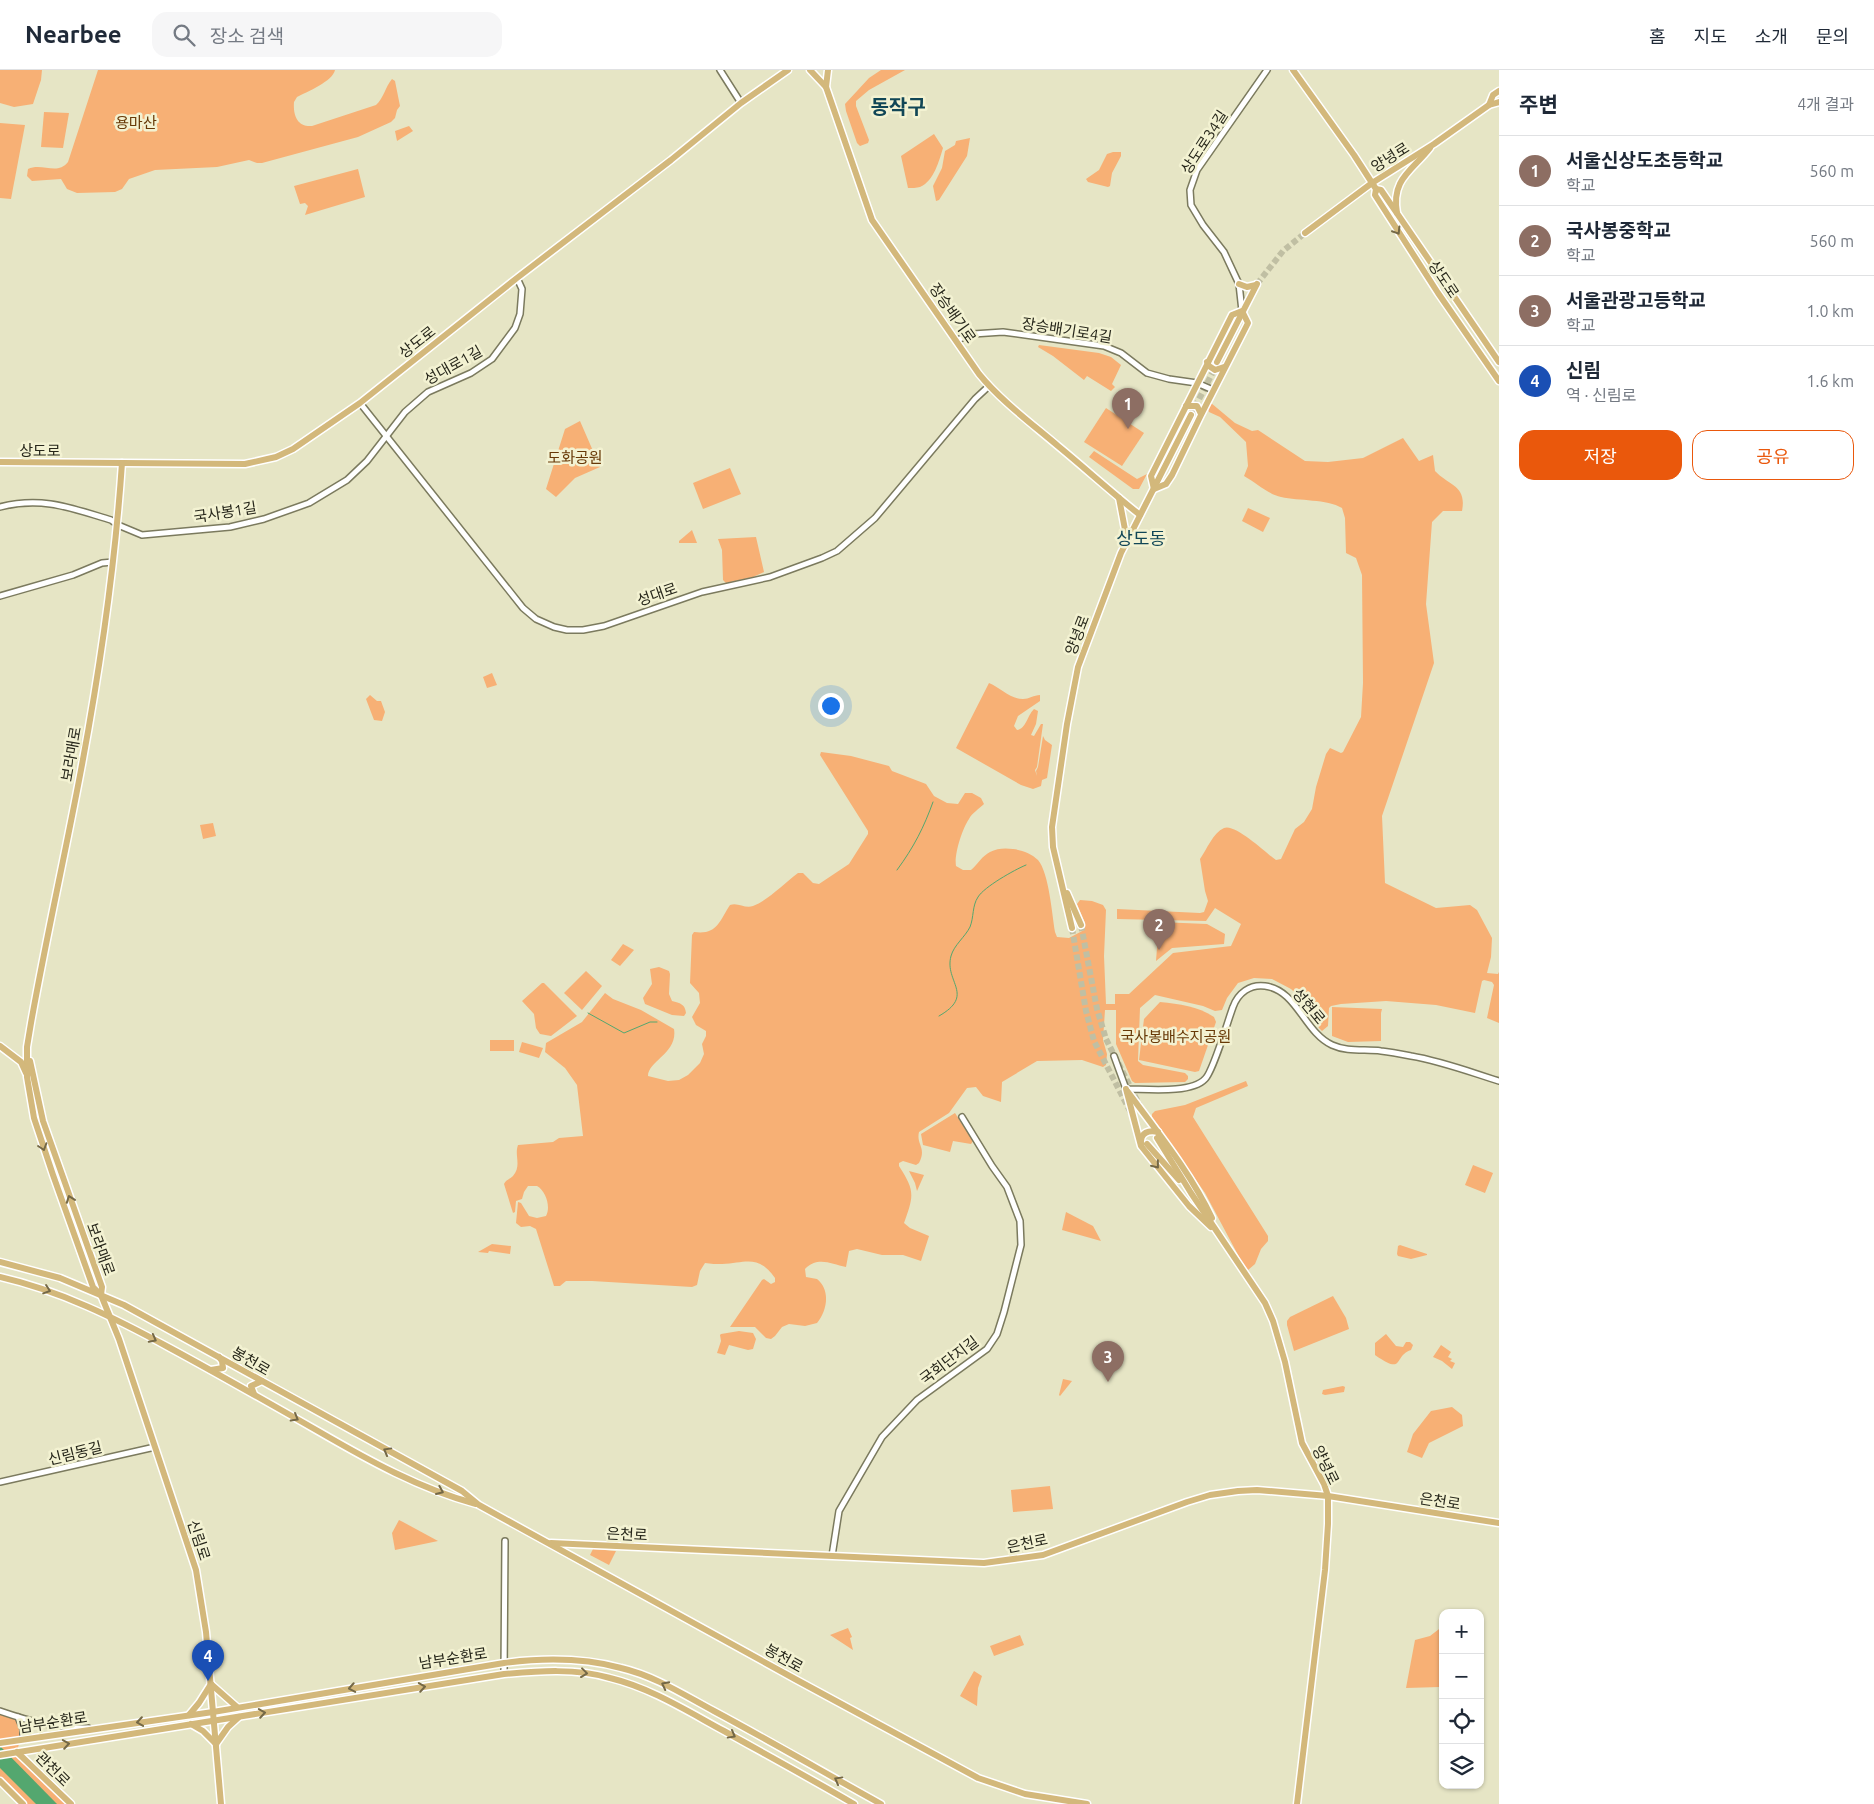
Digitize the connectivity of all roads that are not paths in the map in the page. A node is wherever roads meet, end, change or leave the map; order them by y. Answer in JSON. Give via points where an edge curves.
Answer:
{"nodes":[{"id":1,"x":720,"y":70,"type":"edge"},
{"id":2,"x":788,"y":70,"type":"edge"},
{"id":3,"x":810,"y":70,"type":"edge"},
{"id":4,"x":828,"y":70,"type":"edge"},
{"id":5,"x":1267,"y":70,"type":"edge"},
{"id":6,"x":1293,"y":70,"type":"edge"},
{"id":7,"x":826,"y":87,"type":"junction"},
{"id":8,"x":1499,"y":91,"type":"edge"},
{"id":9,"x":1499,"y":102,"type":"edge"},
{"id":10,"x":741,"y":103,"type":"junction"},
{"id":11,"x":1489,"y":105,"type":"junction"},
{"id":12,"x":1434,"y":144,"type":"junction"},
{"id":13,"x":1374,"y":186,"type":"junction"},
{"id":14,"x":1398,"y":216,"type":"junction"},
{"id":15,"x":1305,"y":233,"type":"tunnel mouth"},
{"id":16,"x":517,"y":278,"type":"junction"},
{"id":17,"x":1240,"y":284,"type":"junction"},
{"id":18,"x":1242,"y":311,"type":"junction"},
{"id":19,"x":957,"y":340,"type":"junction"},
{"id":20,"x":1485,"y":342,"type":"junction"},
{"id":21,"x":1476,"y":348,"type":"junction"},
{"id":22,"x":1207,"y":362,"type":"junction"},
{"id":23,"x":1217,"y":362,"type":"tunnel mouth"},
{"id":24,"x":1499,"y":362,"type":"edge"},
{"id":25,"x":1224,"y":367,"type":"junction"},
{"id":26,"x":1499,"y":381,"type":"edge"},
{"id":27,"x":1197,"y":383,"type":"junction"},
{"id":28,"x":989,"y":386,"type":"junction"},
{"id":29,"x":1213,"y":390,"type":"junction"},
{"id":30,"x":360,"y":403,"type":"junction"},
{"id":31,"x":1186,"y":406,"type":"junction"},
{"id":32,"x":1201,"y":414,"type":"junction"},
{"id":33,"x":1191,"y":415,"type":"tunnel mouth"},
{"id":34,"x":385,"y":436,"type":"junction"},
{"id":35,"x":0,"y":462,"type":"edge"},
{"id":36,"x":122,"y":463,"type":"junction"},
{"id":37,"x":1154,"y":489,"type":"junction"},
{"id":38,"x":1118,"y":498,"type":"junction"},
{"id":39,"x":310,"y":503,"type":"joint"},
{"id":40,"x":0,"y":507,"type":"edge"},
{"id":41,"x":1140,"y":515,"type":"junction"},
{"id":42,"x":118,"y":525,"type":"junction"},
{"id":43,"x":1127,"y":540,"type":"junction"},
{"id":44,"x":113,"y":562,"type":"junction"},
{"id":45,"x":0,"y":596,"type":"edge"},
{"id":46,"x":1061,"y":880,"type":"junction"},
{"id":47,"x":1081,"y":925,"type":"tunnel mouth"},
{"id":48,"x":1072,"y":928,"type":"tunnel mouth"},
{"id":49,"x":0,"y":1046,"type":"edge"},
{"id":50,"x":27,"y":1047,"type":"junction"},
{"id":51,"x":1114,"y":1056,"type":"dead end"},
{"id":52,"x":27,"y":1077,"type":"junction"},
{"id":53,"x":1499,"y":1081,"type":"edge"},
{"id":54,"x":1126,"y":1089,"type":"junction"},
{"id":55,"x":962,"y":1117,"type":"dead end"},
{"id":56,"x":1158,"y":1135,"type":"junction"},
{"id":57,"x":1144,"y":1145,"type":"junction"},
{"id":58,"x":1191,"y":1193,"type":"junction"},
{"id":59,"x":1221,"y":1236,"type":"junction"},
{"id":60,"x":0,"y":1262,"type":"edge"},
{"id":61,"x":0,"y":1277,"type":"edge"},
{"id":62,"x":101,"y":1295,"type":"junction"},
{"id":63,"x":110,"y":1316,"type":"junction"},
{"id":64,"x":218,"y":1357,"type":"junction"},
{"id":65,"x":210,"y":1370,"type":"junction"},
{"id":66,"x":262,"y":1382,"type":"junction"},
{"id":67,"x":256,"y":1396,"type":"junction"},
{"id":68,"x":155,"y":1447,"type":"junction"},
{"id":69,"x":0,"y":1482,"type":"edge"},
{"id":70,"x":1328,"y":1496,"type":"junction"},
{"id":71,"x":480,"y":1505,"type":"junction"},
{"id":72,"x":1499,"y":1523,"type":"edge"},
{"id":73,"x":505,"y":1541,"type":"dead end"},
{"id":74,"x":549,"y":1542,"type":"junction"},
{"id":75,"x":832,"y":1556,"type":"junction"},
{"id":76,"x":504,"y":1663,"type":"junction"},
{"id":77,"x":504,"y":1674,"type":"junction"},
{"id":78,"x":211,"y":1684,"type":"junction"},
{"id":79,"x":696,"y":1701,"type":"junction"},
{"id":80,"x":237,"y":1707,"type":"junction"},
{"id":81,"x":0,"y":1711,"type":"edge"},
{"id":82,"x":213,"y":1712,"type":"junction"},
{"id":83,"x":690,"y":1712,"type":"junction"},
{"id":84,"x":188,"y":1715,"type":"junction"},
{"id":85,"x":18,"y":1717,"type":"junction"},
{"id":86,"x":239,"y":1717,"type":"junction"},
{"id":87,"x":214,"y":1721,"type":"junction"},
{"id":88,"x":191,"y":1724,"type":"junction"},
{"id":89,"x":113,"y":1726,"type":"junction"},
{"id":90,"x":23,"y":1740,"type":"junction"},
{"id":91,"x":0,"y":1743,"type":"edge"},
{"id":92,"x":216,"y":1744,"type":"junction"},
{"id":93,"x":18,"y":1752,"type":"junction"},
{"id":94,"x":0,"y":1755,"type":"edge"},
{"id":95,"x":818,"y":1769,"type":"junction"},
{"id":96,"x":811,"y":1779,"type":"junction"},
{"id":97,"x":0,"y":1781,"type":"edge"},
{"id":98,"x":23,"y":1804,"type":"edge"},
{"id":99,"x":71,"y":1804,"type":"edge"},
{"id":100,"x":221,"y":1804,"type":"edge"},
{"id":101,"x":854,"y":1804,"type":"edge"},
{"id":102,"x":881,"y":1804,"type":"edge"},
{"id":103,"x":1087,"y":1804,"type":"edge"},
{"id":104,"x":1297,"y":1804,"type":"edge"}],
"edges":[{"from":1,"to":10,"type":"street"},
{"from":2,"to":10,"type":"main road","name":"상도로"},
{"from":3,"to":7,"type":"main road"},
{"from":4,"to":7,"type":"main road","name":"장승배기로"},
{"from":5,"to":17,"type":"street","name":"상도로34길","via":[[1197,170],[1190,190],[1191,205],[1224,252]]},
{"from":6,"to":13,"type":"main road","name":"상도로"},
{"from":7,"to":19,"type":"main road","name":"장승배기로","via":[[872,220]]},
{"from":8,"to":11,"type":"main road","name":"양녕로"},
{"from":9,"to":11,"type":"main road","name":"양녕로"},
{"from":10,"to":16,"type":"main road","name":"상도로"},
{"from":11,"to":12,"type":"main road","name":"양녕로"},
{"from":12,"to":13,"type":"main road","name":"양녕로"},
{"from":12,"to":14,"type":"main road","via":[[1399,183],[1396,197]]},
{"from":13,"to":14,"type":"main road","name":"상도로"},
{"from":13,"to":15,"type":"main road","name":"양녕로"},
{"from":13,"to":21,"type":"main road","name":"상도로","one_way":true,"via":[[1375,195],[1406,245]]},
{"from":14,"to":20,"type":"main road","name":"상도로"},
{"from":16,"to":30,"type":"main road","name":"상도로"},
{"from":16,"to":34,"type":"street","name":"성대로1길","via":[[522,289],[520,314],[515,328],[492,359],[428,392]]},
{"from":17,"to":18,"type":"street","name":"상도로34길"},
{"from":17,"to":18,"type":"main road","via":[[1247,288],[1257,284]]},
{"from":18,"to":22,"type":"main road","via":[[1232,315]]},
{"from":18,"to":23,"type":"main road"},
{"from":18,"to":25,"type":"main road","via":[[1248,323]]},
{"from":19,"to":27,"type":"street","name":"장승배기로4길","via":[[974,334],[1003,332],[1104,346],[1121,353],[1147,373],[1169,380]]},
{"from":19,"to":28,"type":"main road","name":"장승배기로"},
{"from":20,"to":21,"type":"main road"},
{"from":20,"to":24,"type":"main road","name":"상도로"},
{"from":21,"to":26,"type":"main road","name":"상도로"},
{"from":22,"to":25,"type":"main road","via":[[1215,370]]},
{"from":22,"to":27,"type":"main road"},
{"from":25,"to":29,"type":"main road"},
{"from":27,"to":29,"type":"street","name":"장승배기로4길"},
{"from":27,"to":31,"type":"main road"},
{"from":28,"to":34,"type":"street","name":"성대로","via":[[875,518],[837,551],[770,577],[702,592],[604,626],[583,630],[554,627],[536,619],[523,608]]},
{"from":28,"to":38,"type":"main road","name":"장승배기로"},
{"from":29,"to":32,"type":"main road"},
{"from":30,"to":34,"type":"street","name":"성대로"},
{"from":30,"to":36,"type":"main road","name":"상도로","via":[[308,441],[284,454],[261,461],[245,464]]},
{"from":31,"to":32,"type":"main road","via":[[1196,406]]},
{"from":31,"to":37,"type":"main road","via":[[1151,476]]},
{"from":32,"to":37,"type":"main road","via":[[1172,475],[1166,484]]},
{"from":33,"to":37,"type":"main road","name":"양녕로"},
{"from":34,"to":39,"type":"street","name":"성대로1길","via":[[348,480]]},
{"from":35,"to":36,"type":"main road","name":"상도로"},
{"from":36,"to":42,"type":"main road","name":"보라매로"},
{"from":37,"to":41,"type":"main road","name":"양녕로"},
{"from":38,"to":41,"type":"main road","name":"장승배기로"},
{"from":38,"to":43,"type":"main road"},
{"from":39,"to":42,"type":"street","name":"국사봉1길","via":[[230,527],[142,535]]},
{"from":40,"to":42,"type":"street","via":[[17,502],[60,504]]},
{"from":41,"to":43,"type":"main road","name":"양녕로"},
{"from":42,"to":44,"type":"main road","name":"보라매로"},
{"from":43,"to":46,"type":"main road","name":"양녕로","via":[[1086,643],[1072,696],[1052,827]]},
{"from":44,"to":45,"type":"street"},
{"from":44,"to":50,"type":"main road","name":"보라매로","via":[[81,770]]},
{"from":46,"to":47,"type":"main road","name":"양녕로"},
{"from":46,"to":48,"type":"main road","name":"양녕로"},
{"from":49,"to":52,"type":"main road","via":[[21,1062]]},
{"from":50,"to":52,"type":"main road","name":"보라매로"},
{"from":62,"to":50,"type":"main road","name":"보라매로","one_way":true,"via":[[102,1287],[42,1121]]},
{"from":51,"to":54,"type":"street"},
{"from":52,"to":62,"type":"main road","name":"보라매로","one_way":true,"via":[[42,1144],[93,1287]]},
{"from":53,"to":54,"type":"street","name":"성현로","via":[[1413,1056],[1335,1046],[1312,1030],[1276,989],[1254,986],[1244,990],[1234,1003],[1209,1075],[1204,1081],[1181,1089]]},
{"from":54,"to":56,"type":"main road"},
{"from":54,"to":57,"type":"main road"},
{"from":55,"to":75,"type":"street","name":"국회단지길","via":[[1007,1187],[1020,1221],[1022,1245],[1004,1312],[997,1334],[987,1349],[917,1400],[882,1437],[839,1511]]},
{"from":56,"to":57,"type":"main road","via":[[1150,1130],[1145,1133],[1141,1140]]},
{"from":56,"to":58,"type":"main road","name":"양녕로"},
{"from":56,"to":59,"type":"main road","via":[[1202,1197]]},
{"from":57,"to":58,"type":"main road","name":"양녕로"},
{"from":57,"to":59,"type":"main road","one_way":true,"via":[[1188,1206]]},
{"from":58,"to":59,"type":"main road","name":"양녕로"},
{"from":59,"to":70,"type":"main road","name":"양녕로","via":[[1270,1314],[1285,1362],[1302,1443]]},
{"from":60,"to":62,"type":"main road","name":"봉천로","via":[[60,1278]]},
{"from":61,"to":63,"type":"main road","name":"봉천로","one_way":true,"via":[[42,1288]]},
{"from":62,"to":63,"type":"main road","name":"신림로"},
{"from":62,"to":64,"type":"main road","name":"봉천로"},
{"from":63,"to":65,"type":"main road","name":"봉천로","one_way":true},
{"from":63,"to":68,"type":"main road","name":"신림로"},
{"from":64,"to":65,"type":"main road","via":[[223,1368]]},
{"from":64,"to":66,"type":"main road","name":"봉천로"},
{"from":65,"to":67,"type":"main road","name":"봉천로"},
{"from":66,"to":67,"type":"main road","via":[[251,1386]]},
{"from":71,"to":66,"type":"main road","name":"봉천로","one_way":true,"via":[[462,1491]]},
{"from":67,"to":71,"type":"main road","name":"봉천로","one_way":true,"via":[[376,1464],[456,1499]]},
{"from":68,"to":69,"type":"street","name":"신림동길"},
{"from":68,"to":78,"type":"main road","name":"신림로","via":[[198,1581]]},
{"from":70,"to":72,"type":"main road","name":"은천로"},
{"from":70,"to":75,"type":"main road","name":"은천로","via":[[1257,1490],[1210,1495],[1043,1555],[1012,1561],[963,1563]]},
{"from":70,"to":104,"type":"main road","name":"양녕로","via":[[1325,1570]]},
{"from":71,"to":74,"type":"main road","name":"봉천로"},
{"from":73,"to":76,"type":"street"},
{"from":74,"to":75,"type":"main road","name":"은천로"},
{"from":74,"to":103,"type":"main road","name":"봉천로","via":[[978,1778],[1025,1794]]},
{"from":76,"to":77,"type":"street"},
{"from":79,"to":76,"type":"main road","name":"남부순환로","one_way":true,"via":[[646,1676],[608,1665],[557,1660]]},
{"from":76,"to":80,"type":"main road","name":"남부순환로","one_way":true},
{"from":77,"to":83,"type":"main road","name":"남부순환로","one_way":true,"via":[[559,1671],[610,1678],[651,1692]]},
{"from":86,"to":77,"type":"main road","name":"남부순환로","one_way":true},
{"from":78,"to":80,"type":"main road"},
{"from":78,"to":82,"type":"main road","name":"신림로"},
{"from":78,"to":84,"type":"main road"},
{"from":79,"to":83,"type":"main road","via":[[688,1703]]},
{"from":79,"to":95,"type":"main road","name":"남부순환로"},
{"from":80,"to":82,"type":"main road","name":"남부순환로"},
{"from":81,"to":85,"type":"street"},
{"from":82,"to":84,"type":"main road","name":"남부순환로"},
{"from":82,"to":87,"type":"main road","name":"신림로"},
{"from":83,"to":96,"type":"main road","name":"남부순환로","one_way":true},
{"from":84,"to":89,"type":"main road","name":"남부순환로","one_way":true},
{"from":85,"to":89,"type":"street","via":[[65,1728]]},
{"from":85,"to":90,"type":"street"},
{"from":86,"to":87,"type":"main road","name":"남부순환로"},
{"from":86,"to":92,"type":"main road"},
{"from":87,"to":88,"type":"main road","name":"남부순환로"},
{"from":87,"to":92,"type":"main road","name":"신림로"},
{"from":88,"to":92,"type":"main road"},
{"from":93,"to":88,"type":"main road","name":"남부순환로","one_way":true},
{"from":89,"to":90,"type":"main road","name":"남부순환로"},
{"from":90,"to":91,"type":"main road","name":"남부순환로"},
{"from":92,"to":100,"type":"main road","name":"신림로"},
{"from":93,"to":94,"type":"main road","name":"남부순환로"},
{"from":93,"to":99,"type":"main road","name":"관천로"},
{"from":95,"to":96,"type":"main road","via":[[820,1778]]},
{"from":102,"to":95,"type":"main road","name":"남부순환로","one_way":true},
{"from":96,"to":101,"type":"main road","name":"남부순환로"},
{"from":97,"to":98,"type":"main road"}]}
